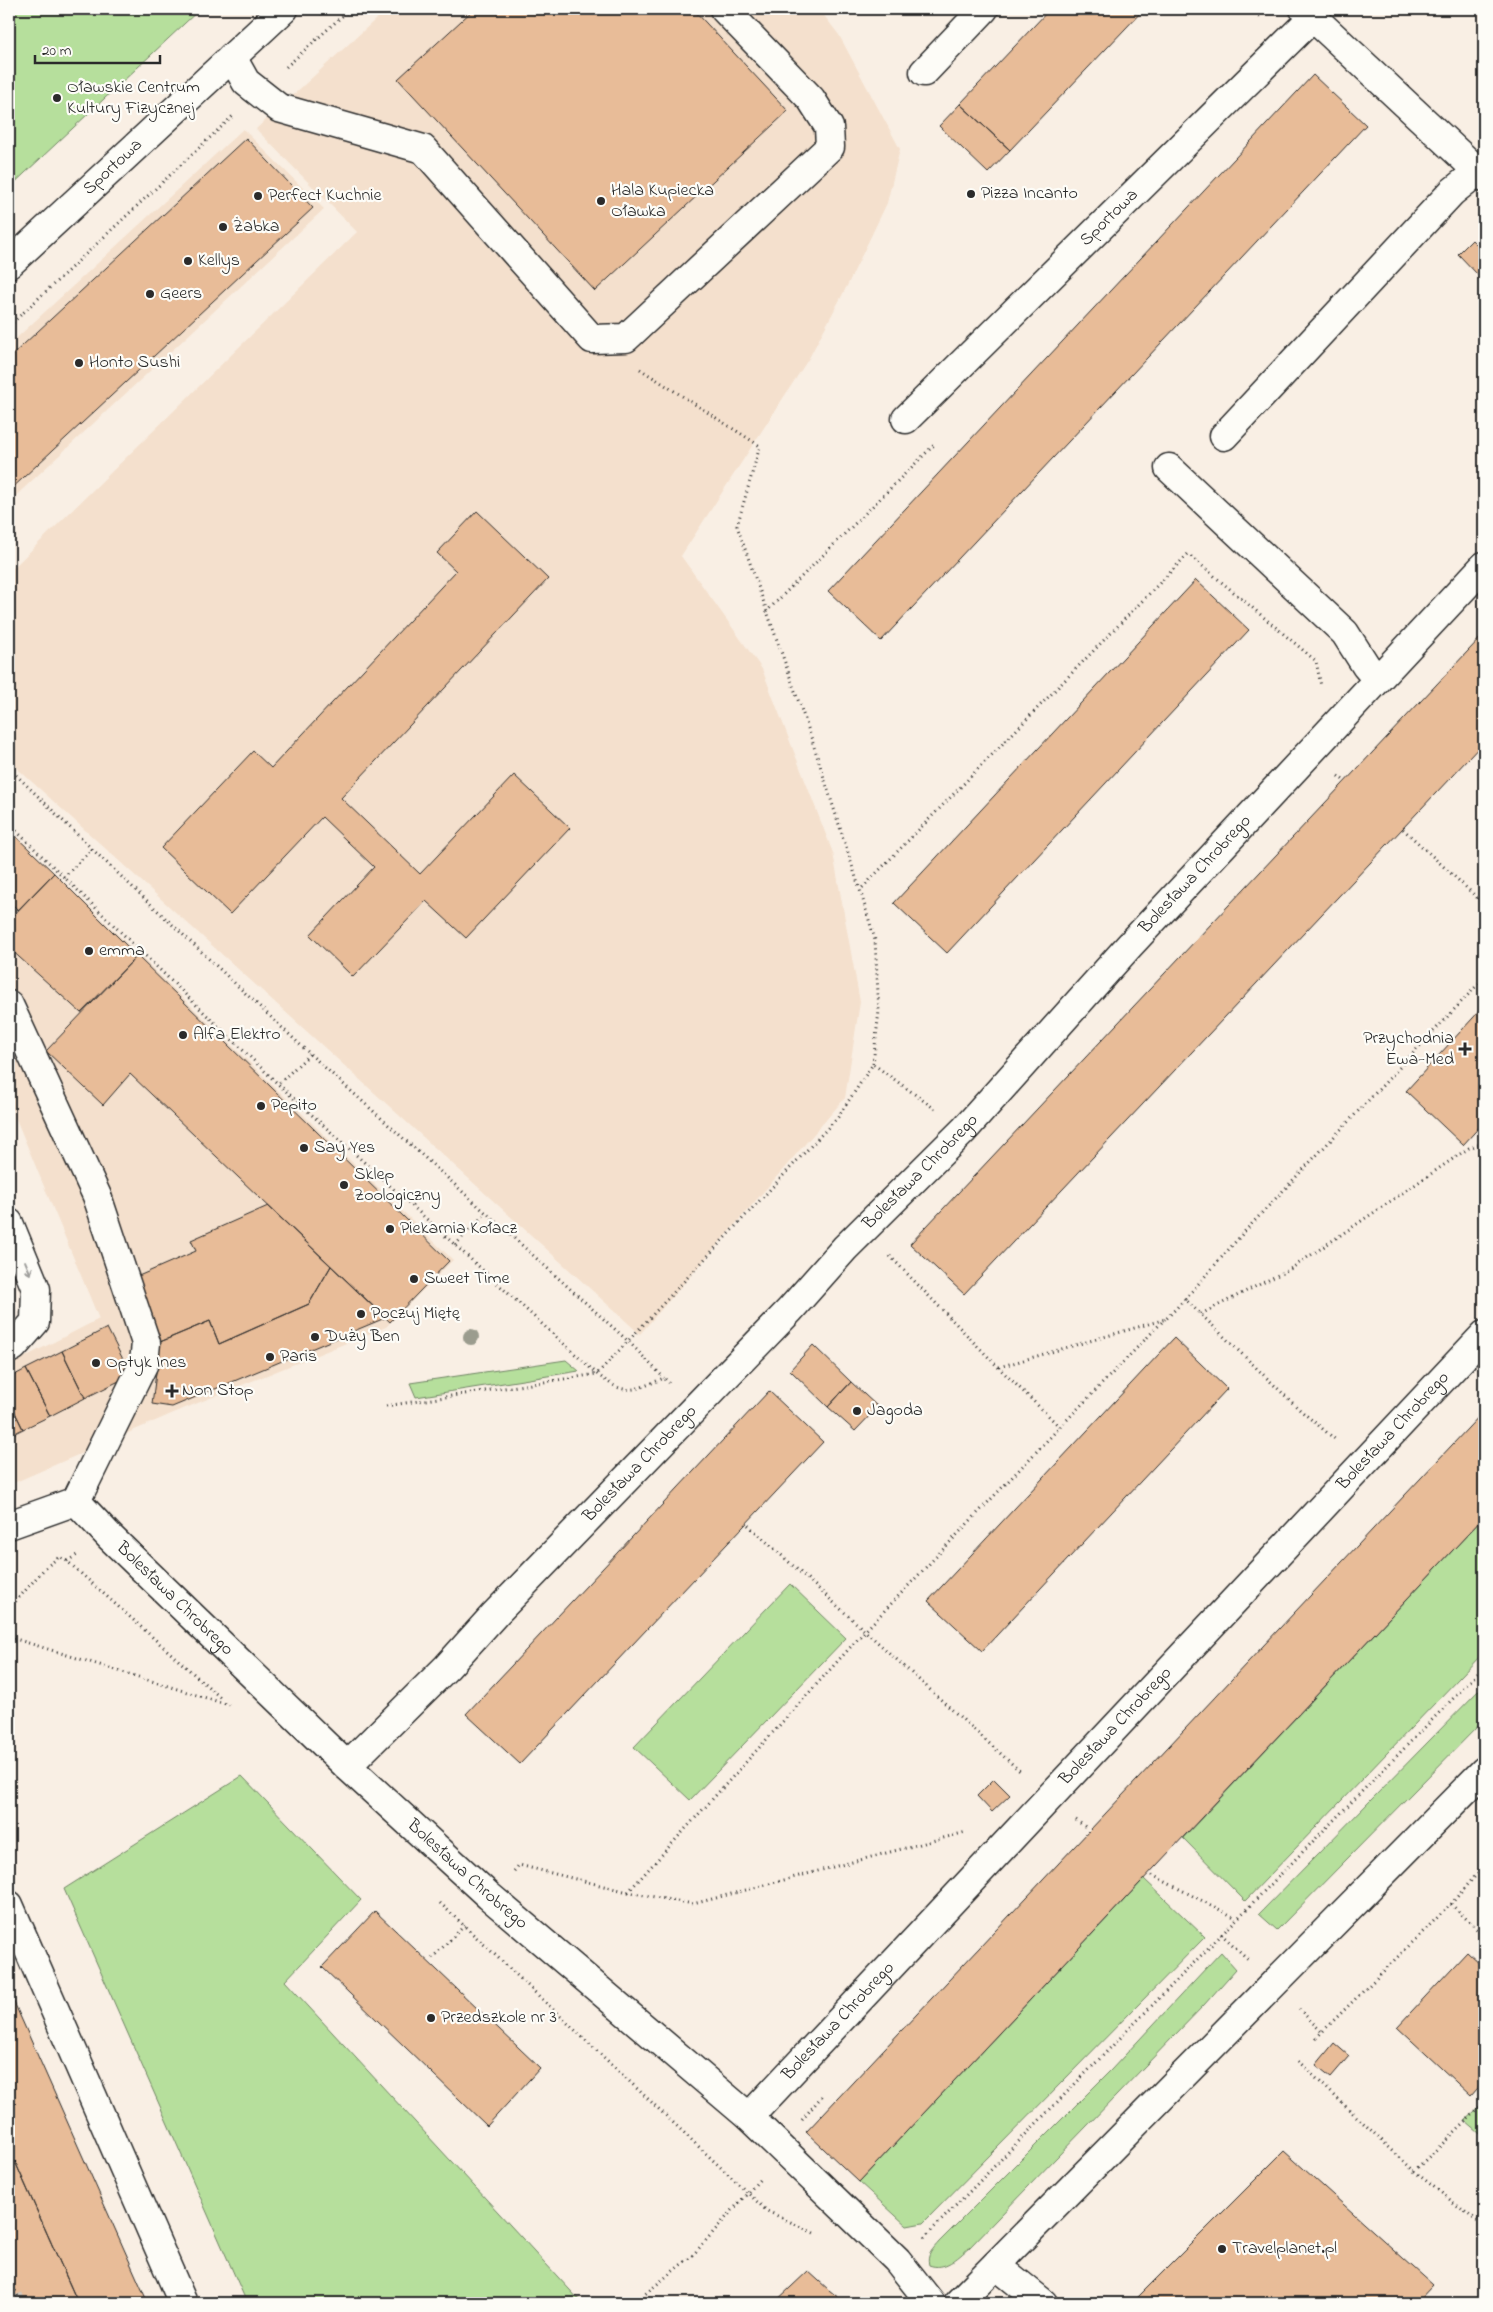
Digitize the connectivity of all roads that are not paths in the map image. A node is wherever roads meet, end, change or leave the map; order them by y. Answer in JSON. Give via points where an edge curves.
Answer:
{"nodes":[{"id":1,"x":284,"y":9,"type":"edge"},
{"id":2,"x":724,"y":9,"type":"edge"},
{"id":3,"x":984,"y":9,"type":"edge"},
{"id":4,"x":1308,"y":13,"type":"edge"},
{"id":5,"x":232,"y":57,"type":"junction"},
{"id":6,"x":924,"y":72,"type":"dead end"},
{"id":7,"x":1481,"y":174,"type":"edge"},
{"id":8,"x":9,"y":264,"type":"edge"},
{"id":9,"x":906,"y":419,"type":"dead end"},
{"id":10,"x":1224,"y":436,"type":"dead end"},
{"id":11,"x":1169,"y":468,"type":"dead end"},
{"id":12,"x":1484,"y":566,"type":"edge"},
{"id":13,"x":1377,"y":679,"type":"junction"},
{"id":14,"x":9,"y":1005,"type":"edge"},
{"id":15,"x":9,"y":1223,"type":"edge"},
{"id":16,"x":1484,"y":1335,"type":"edge"},
{"id":17,"x":9,"y":1349,"type":"edge"},
{"id":18,"x":76,"y":1501,"type":"junction"},
{"id":19,"x":9,"y":1525,"type":"edge"},
{"id":20,"x":347,"y":1766,"type":"junction"},
{"id":21,"x":1484,"y":1771,"type":"edge"},
{"id":22,"x":9,"y":1905,"type":"edge"},
{"id":23,"x":749,"y":2117,"type":"junction"},
{"id":24,"x":996,"y":2265,"type":"junction"},
{"id":25,"x":183,"y":2303,"type":"edge"},
{"id":26,"x":931,"y":2303,"type":"edge"},
{"id":27,"x":958,"y":2303,"type":"edge"},
{"id":28,"x":1043,"y":2303,"type":"edge"}],
"edges":[{"from":1,"to":5,"type":"street","name":"Sportowa"},
{"from":2,"to":5,"type":"street","via":[[811,99],[828,127],[830,147],[626,338],[592,339],[423,148],[279,108],[246,82]]},
{"from":3,"to":6,"type":"street"},
{"from":4,"to":7,"type":"street","name":"Sportowa"},
{"from":4,"to":9,"type":"street","name":"Sportowa"},
{"from":5,"to":8,"type":"street","name":"Sportowa"},
{"from":7,"to":10,"type":"street","via":[[1452,192]]},
{"from":11,"to":13,"type":"street","via":[[1345,633]]},
{"from":12,"to":13,"type":"street","name":"Bolesława Chrobrego"},
{"from":13,"to":20,"type":"street","name":"Bolesława Chrobrego","via":[[1129,946],[964,1130],[846,1248],[447,1667]]},
{"from":14,"to":18,"type":"street","via":[[97,1196],[146,1343],[144,1363]]},
{"from":15,"to":17,"type":"street","one_way":true,"via":[[36,1289],[35,1322]]},
{"from":16,"to":23,"type":"street","name":"Bolesława Chrobrego"},
{"from":18,"to":19,"type":"street"},
{"from":18,"to":20,"type":"street","name":"Bolesława Chrobrego"},
{"from":20,"to":23,"type":"street","name":"Bolesława Chrobrego","via":[[489,1896]]},
{"from":21,"to":24,"type":"street"},
{"from":22,"to":25,"type":"street"},
{"from":23,"to":26,"type":"street","name":"Bolesława Chrobrego","via":[[896,2260]]},
{"from":24,"to":27,"type":"street"},
{"from":24,"to":28,"type":"street"}]}
